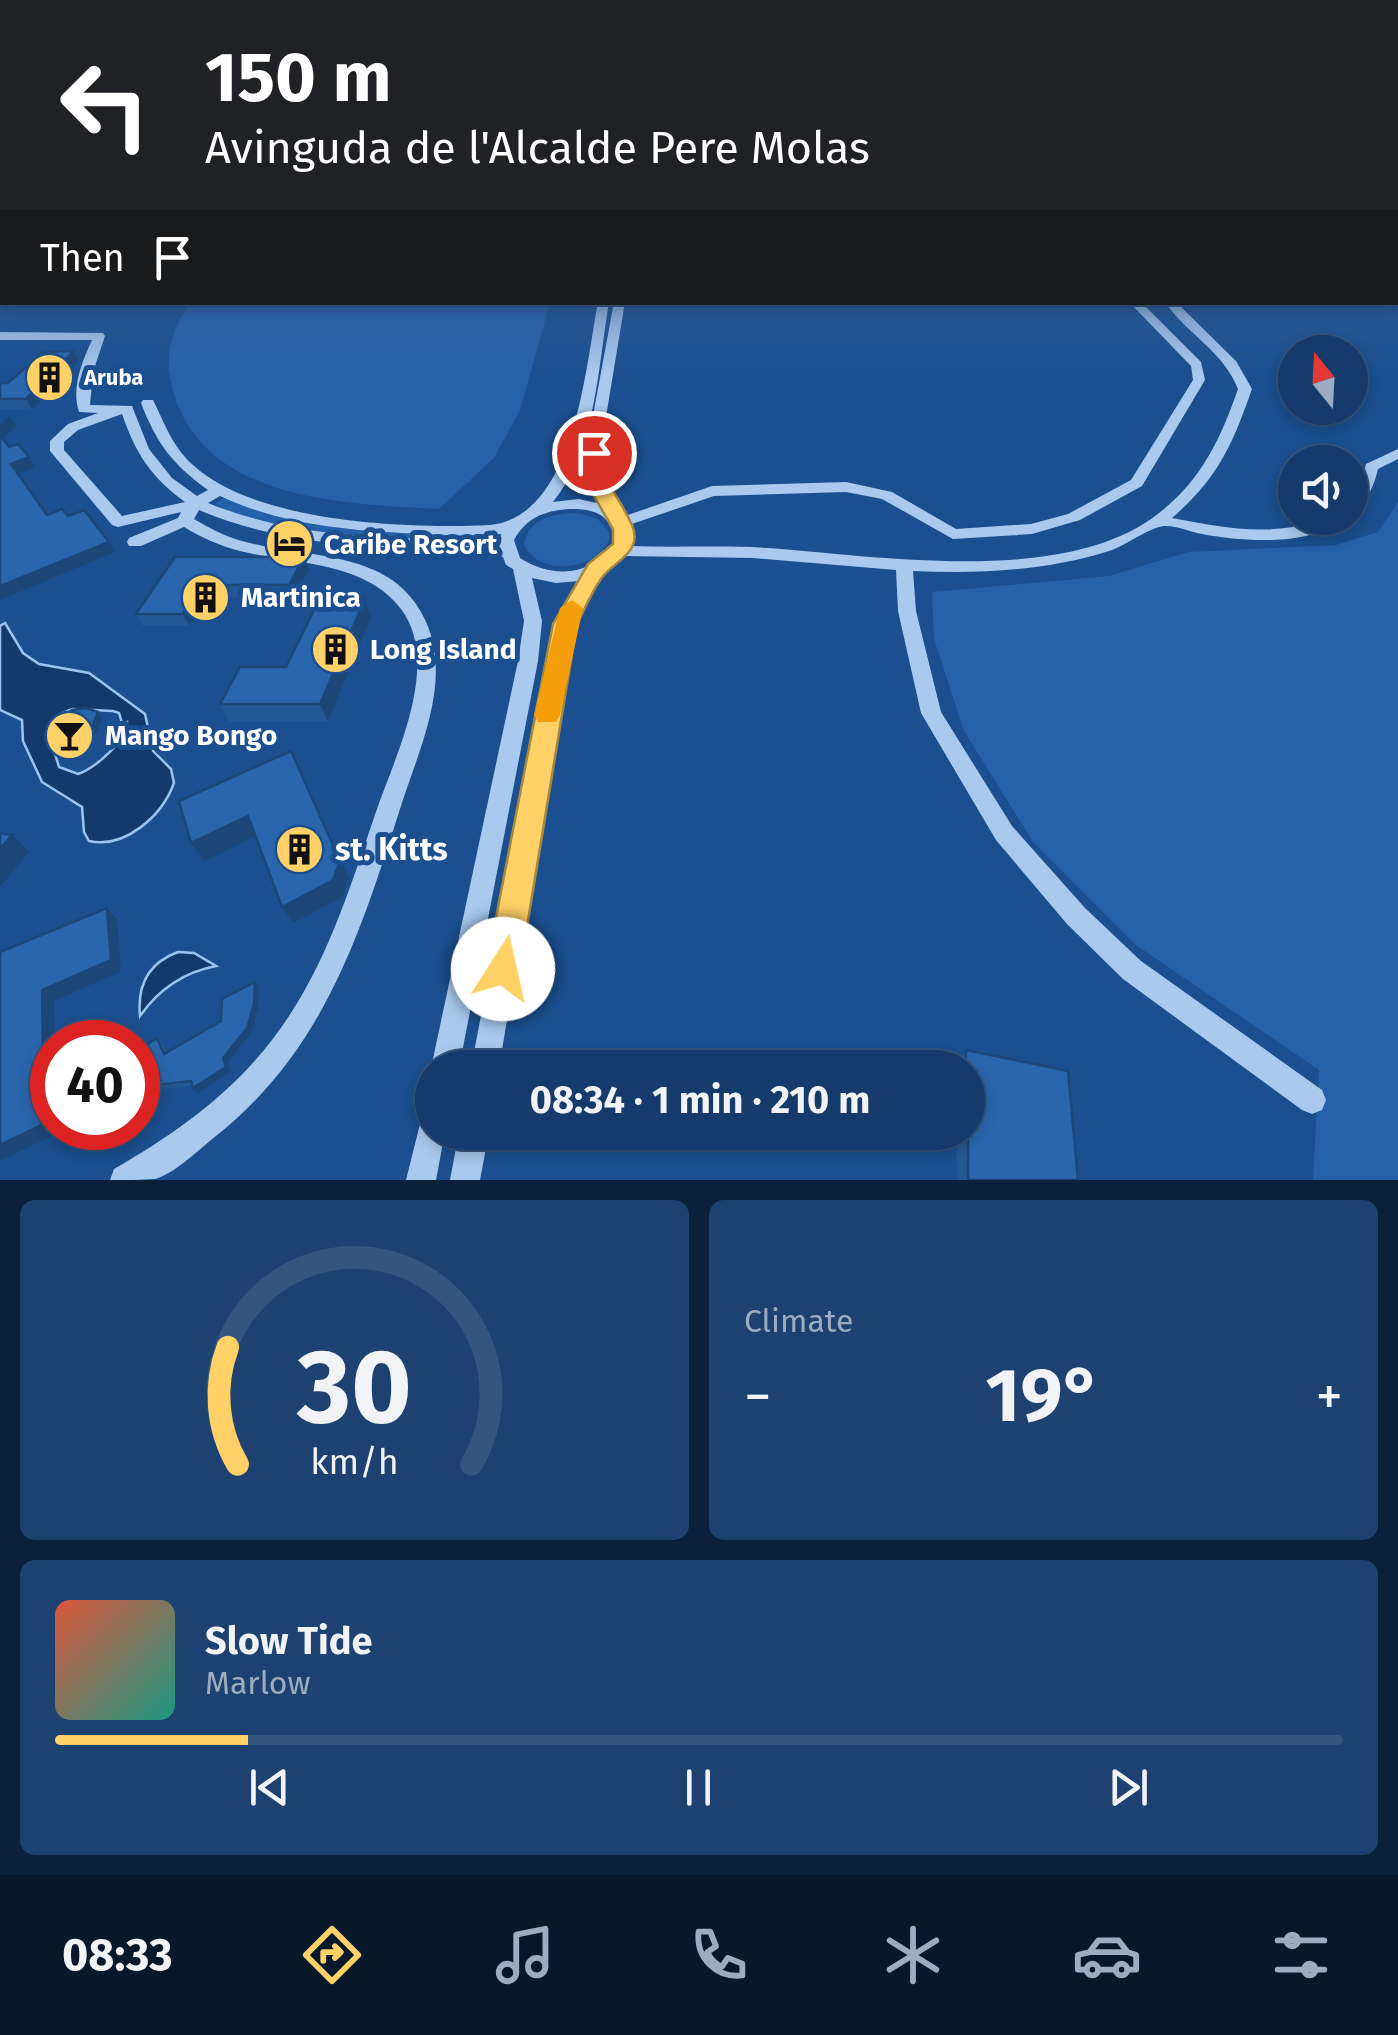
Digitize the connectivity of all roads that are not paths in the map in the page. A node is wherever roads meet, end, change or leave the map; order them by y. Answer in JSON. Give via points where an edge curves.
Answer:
{"nodes":[{"id":1,"x":603,"y":305,"type":"edge"},
{"id":2,"x":619,"y":305,"type":"edge"},
{"id":3,"x":1137,"y":305,"type":"edge"},
{"id":4,"x":1173,"y":305,"type":"edge"},
{"id":5,"x":0,"y":336,"type":"edge"},
{"id":6,"x":125,"y":408,"type":"junction"},
{"id":7,"x":1398,"y":453,"type":"edge"},
{"id":8,"x":1368,"y":480,"type":"edge"},
{"id":9,"x":221,"y":490,"type":"junction"},
{"id":10,"x":536,"y":511,"type":"junction"},
{"id":11,"x":190,"y":513,"type":"junction"},
{"id":12,"x":618,"y":520,"type":"junction"},
{"id":13,"x":1159,"y":520,"type":"junction"},
{"id":14,"x":513,"y":527,"type":"junction"},
{"id":15,"x":1278,"y":534,"type":"edge"},
{"id":16,"x":135,"y":542,"type":"dead end"},
{"id":17,"x":620,"y":551,"type":"junction"},
{"id":18,"x":514,"y":560,"type":"junction"},
{"id":19,"x":904,"y":566,"type":"junction"},
{"id":20,"x":596,"y":570,"type":"junction"},
{"id":21,"x":449,"y":1050,"type":"edge"},
{"id":22,"x":489,"y":1050,"type":"edge"},
{"id":23,"x":1312,"y":1100,"type":"dead end"},
{"id":24,"x":428,"y":1150,"type":"edge"},
{"id":25,"x":471,"y":1150,"type":"edge"},
{"id":26,"x":125,"y":1180,"type":"edge"},
{"id":27,"x":422,"y":1180,"type":"edge"},
{"id":28,"x":465,"y":1180,"type":"edge"}],
"edges":[{"from":1,"to":10,"type":"street","via":[[572,458],[562,482]]},
{"from":2,"to":12,"type":"street","via":[[594,453],[597,484]]},
{"from":3,"to":12,"type":"street","via":[[1197,365],[1199,380],[1138,483],[1074,517],[1032,529],[954,534],[887,494],[846,487],[712,491]]},
{"from":4,"to":13,"type":"street","via":[[1228,359],[1244,390],[1195,490]]},
{"from":5,"to":6,"type":"street","via":[[99,336],[84,382],[91,409]]},
{"from":6,"to":9,"type":"street","via":[[148,403],[177,458]]},
{"from":6,"to":11,"type":"street","via":[[141,454]]},
{"from":6,"to":11,"type":"street","via":[[66,430],[57,451],[118,522]]},
{"from":7,"to":8,"type":"street","via":[[1371,467]]},
{"from":9,"to":11,"type":"street"},
{"from":9,"to":14,"type":"street","via":[[263,509],[343,525]]},
{"from":10,"to":12,"type":"street","via":[[579,504]]},
{"from":10,"to":14,"type":"street"},
{"from":11,"to":16,"type":"street"},
{"from":11,"to":18,"type":"street","via":[[318,538],[477,546]]},
{"from":11,"to":26,"type":"street","via":[[206,536],[350,568],[390,586],[416,622],[426,688],[355,912],[304,1020],[258,1077],[182,1144]]},
{"from":12,"to":17,"type":"street","via":[[625,536]]},
{"from":13,"to":15,"type":"street"},
{"from":13,"to":19,"type":"street","via":[[1090,550],[1013,566]]},
{"from":14,"to":18,"type":"street","via":[[506,540]]},
{"from":17,"to":19,"type":"street","via":[[736,551]]},
{"from":17,"to":20,"type":"street"},
{"from":18,"to":20,"type":"street","via":[[540,576]]},
{"from":18,"to":21,"type":"street","via":[[533,620],[528,662]]},
{"from":19,"to":23,"type":"street","via":[[907,610],[931,712],[1004,832],[1132,970]]},
{"from":20,"to":22,"type":"street","via":[[570,610],[561,642]]},
{"from":24,"to":27,"type":"street"},
{"from":25,"to":28,"type":"street"}]}
